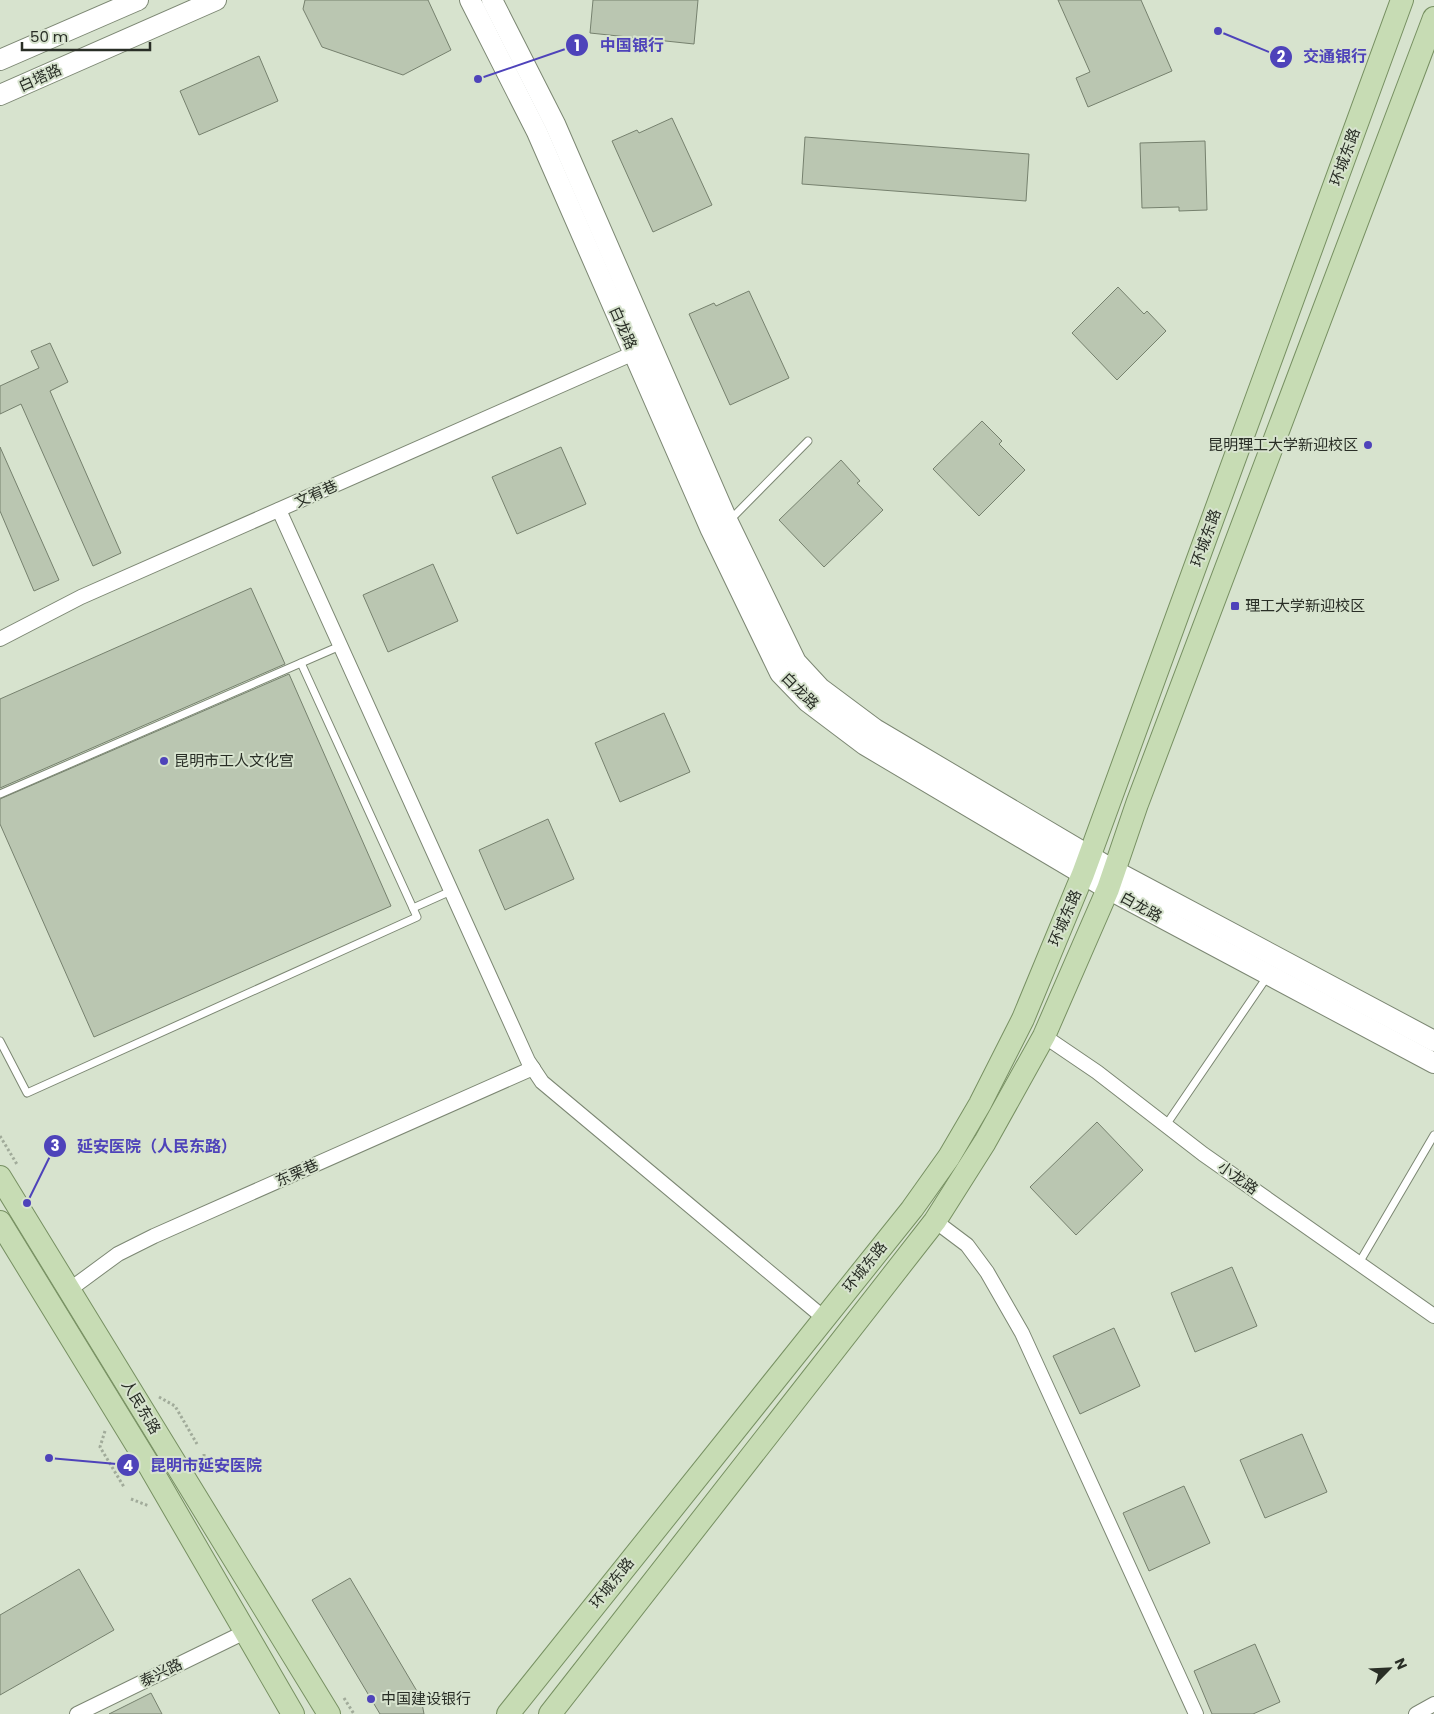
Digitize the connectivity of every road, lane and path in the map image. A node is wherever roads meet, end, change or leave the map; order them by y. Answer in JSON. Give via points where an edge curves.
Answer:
{"nodes":[{"id":1,"x":138,"y":0,"type":"edge"},
{"id":2,"x":216,"y":0,"type":"edge"},
{"id":3,"x":470,"y":0,"type":"edge"},
{"id":4,"x":492,"y":0,"type":"edge"},
{"id":5,"x":1402,"y":0,"type":"edge"},
{"id":6,"x":1434,"y":18,"type":"edge"},
{"id":7,"x":0,"y":60,"type":"edge"},
{"id":8,"x":0,"y":96,"type":"edge"},
{"id":9,"x":634,"y":353,"type":"junction"},
{"id":10,"x":808,"y":441,"type":"dead end"},
{"id":11,"x":279,"y":510,"type":"junction"},
{"id":12,"x":728,"y":522,"type":"junction"},
{"id":13,"x":0,"y":639,"type":"edge"},
{"id":14,"x":340,"y":646,"type":"junction"},
{"id":15,"x":301,"y":663,"type":"junction"},
{"id":16,"x":0,"y":794,"type":"edge"},
{"id":17,"x":1087,"y":865,"type":"junction"},
{"id":18,"x":1112,"y":880,"type":"junction"},
{"id":19,"x":451,"y":891,"type":"junction"},
{"id":20,"x":413,"y":908,"type":"junction"},
{"id":21,"x":1270,"y":974,"type":"junction"},
{"id":22,"x":1044,"y":1036,"type":"junction"},
{"id":23,"x":0,"y":1041,"type":"edge"},
{"id":24,"x":1434,"y":1041,"type":"edge"},
{"id":25,"x":1434,"y":1063,"type":"edge"},
{"id":26,"x":533,"y":1068,"type":"junction"},
{"id":27,"x":1166,"y":1125,"type":"junction"},
{"id":28,"x":1434,"y":1135,"type":"edge"},
{"id":29,"x":0,"y":1177,"type":"edge"},
{"id":30,"x":935,"y":1221,"type":"junction"},
{"id":31,"x":0,"y":1222,"type":"edge"},
{"id":32,"x":1358,"y":1263,"type":"junction"},
{"id":33,"x":69,"y":1290,"type":"junction"},
{"id":34,"x":1434,"y":1316,"type":"edge"},
{"id":35,"x":824,"y":1318,"type":"junction"},
{"id":36,"x":156,"y":1396,"type":"dead end"},
{"id":37,"x":197,"y":1444,"type":"dead end"},
{"id":38,"x":100,"y":1447,"type":"dead end"},
{"id":39,"x":204,"y":1454,"type":"dead end"},
{"id":40,"x":205,"y":1475,"type":"dead end"},
{"id":41,"x":124,"y":1487,"type":"dead end"},
{"id":42,"x":245,"y":1632,"type":"junction"},
{"id":43,"x":1434,"y":1704,"type":"edge"},
{"id":44,"x":77,"y":1714,"type":"edge"},
{"id":45,"x":294,"y":1714,"type":"edge"},
{"id":46,"x":329,"y":1714,"type":"edge"},
{"id":47,"x":508,"y":1714,"type":"edge"},
{"id":48,"x":550,"y":1714,"type":"edge"},
{"id":49,"x":1196,"y":1714,"type":"edge"},
{"id":50,"x":1416,"y":1714,"type":"edge"}],
"edges":[{"from":1,"to":7,"type":"main road"},
{"from":2,"to":8,"type":"main road","name":"白塔路"},
{"from":3,"to":9,"type":"main road","name":"白龙路","via":[[537,132]]},
{"from":4,"to":12,"type":"main road","name":"白龙路","via":[[554,124]]},
{"from":5,"to":17,"type":"main road","name":"环城东路"},
{"from":6,"to":18,"type":"main road","name":"环城东路"},
{"from":9,"to":11,"type":"street","name":"文宥巷"},
{"from":9,"to":17,"type":"main road","name":"白龙路","via":[[711,530],[780,673],[808,702],[865,745]]},
{"from":10,"to":12,"type":"lane"},
{"from":11,"to":13,"type":"street","name":"文宥巷","via":[[81,597]]},
{"from":11,"to":14,"type":"street"},
{"from":12,"to":17,"type":"main road","name":"白龙路","via":[[796,662],[820,688],[875,729]]},
{"from":14,"to":15,"type":"lane"},
{"from":14,"to":19,"type":"street"},
{"from":15,"to":16,"type":"lane"},
{"from":15,"to":20,"type":"lane"},
{"from":17,"to":18,"type":"main road","name":"白龙路"},
{"from":17,"to":35,"type":"main road","name":"环城东路","via":[[1023,1018],[980,1104],[949,1157],[912,1209]]},
{"from":18,"to":21,"type":"main road","name":"白龙路"},
{"from":18,"to":22,"type":"main road","name":"环城东路"},
{"from":18,"to":24,"type":"main road","name":"白龙路"},
{"from":19,"to":20,"type":"lane"},
{"from":19,"to":26,"type":"street"},
{"from":20,"to":23,"type":"lane","via":[[417,917],[27,1092]]},
{"from":21,"to":25,"type":"main road","name":"白龙路"},
{"from":21,"to":27,"type":"lane"},
{"from":22,"to":27,"type":"street","name":"小龙路"},
{"from":22,"to":30,"type":"main road","name":"环城东路","via":[[985,1142]]},
{"from":26,"to":33,"type":"street","name":"东栗巷","via":[[154,1236],[118,1254]]},
{"from":26,"to":35,"type":"street","via":[[542,1082]]},
{"from":27,"to":32,"type":"street","name":"小龙路"},
{"from":28,"to":32,"type":"lane"},
{"from":29,"to":33,"type":"main road","name":"人民东路"},
{"from":30,"to":48,"type":"main road","name":"环城东路"},
{"from":30,"to":49,"type":"street","via":[[967,1245],[987,1272],[1022,1333]]},
{"from":31,"to":42,"type":"main road","name":"人民东路","via":[[147,1462]]},
{"from":32,"to":34,"type":"street","name":"小龙路"},
{"from":33,"to":46,"type":"main road","name":"人民东路"},
{"from":35,"to":47,"type":"main road","name":"环城东路"},
{"from":36,"to":37,"type":"path","via":[[175,1406]]},
{"from":38,"to":41,"type":"path"},
{"from":39,"to":40,"type":"path"},
{"from":42,"to":44,"type":"street","name":"泰兴路"},
{"from":42,"to":45,"type":"main road","name":"人民东路"},
{"from":43,"to":50,"type":"street"}]}
